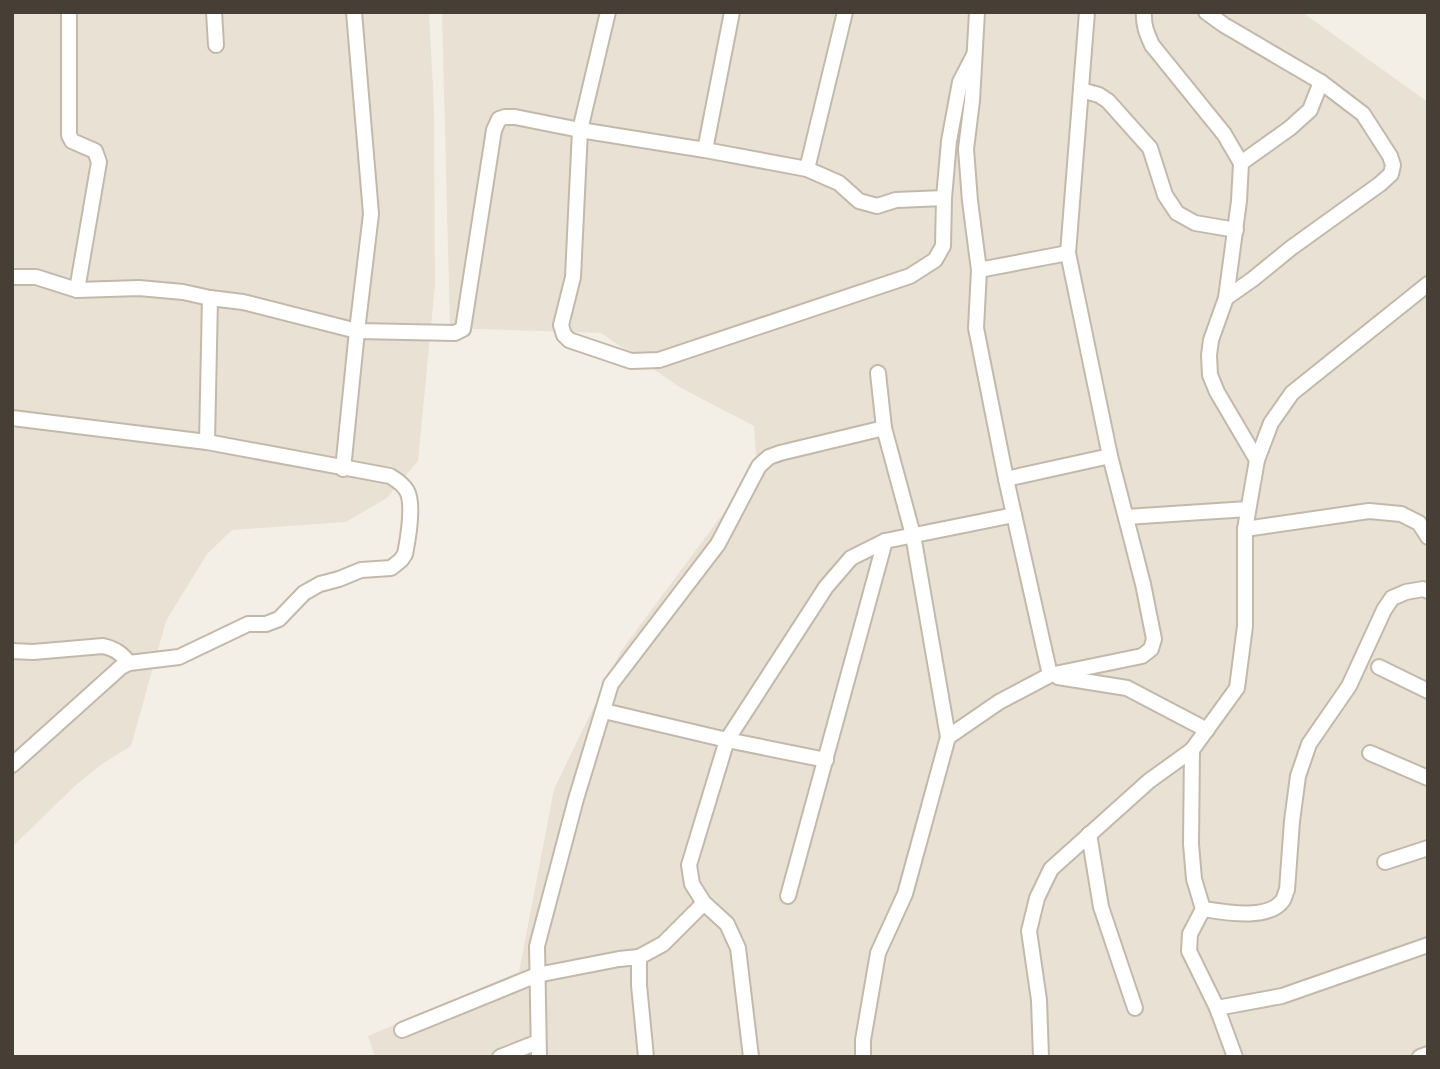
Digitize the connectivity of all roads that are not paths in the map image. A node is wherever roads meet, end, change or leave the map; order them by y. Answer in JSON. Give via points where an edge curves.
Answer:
{"nodes":[{"id":1,"x":69,"y":12,"type":"edge"},
{"id":2,"x":214,"y":12,"type":"edge"},
{"id":3,"x":354,"y":12,"type":"edge"},
{"id":4,"x":608,"y":12,"type":"edge"},
{"id":5,"x":732,"y":12,"type":"edge"},
{"id":6,"x":845,"y":12,"type":"edge"},
{"id":7,"x":977,"y":12,"type":"edge"},
{"id":8,"x":1087,"y":12,"type":"edge"},
{"id":9,"x":1144,"y":12,"type":"edge"},
{"id":10,"x":1206,"y":12,"type":"edge"},
{"id":11,"x":216,"y":45,"type":"dead end"},
{"id":12,"x":974,"y":55,"type":"junction"},
{"id":13,"x":1321,"y":82,"type":"junction"},
{"id":14,"x":1081,"y":90,"type":"junction"},
{"id":15,"x":580,"y":131,"type":"junction"},
{"id":16,"x":705,"y":150,"type":"junction"},
{"id":17,"x":1241,"y":163,"type":"junction"},
{"id":18,"x":807,"y":169,"type":"junction"},
{"id":19,"x":943,"y":198,"type":"junction"},
{"id":20,"x":1236,"y":230,"type":"junction"},
{"id":21,"x":1068,"y":253,"type":"junction"},
{"id":22,"x":979,"y":270,"type":"junction"},
{"id":23,"x":12,"y":277,"type":"edge"},
{"id":24,"x":1428,"y":284,"type":"edge"},
{"id":25,"x":77,"y":290,"type":"junction"},
{"id":26,"x":210,"y":298,"type":"junction"},
{"id":27,"x":1226,"y":298,"type":"junction"},
{"id":28,"x":357,"y":331,"type":"junction"},
{"id":29,"x":878,"y":373,"type":"dead end"},
{"id":30,"x":12,"y":418,"type":"edge"},
{"id":31,"x":884,"y":428,"type":"junction"},
{"id":32,"x":207,"y":442,"type":"junction"},
{"id":33,"x":1110,"y":456,"type":"junction"},
{"id":34,"x":1257,"y":460,"type":"junction"},
{"id":35,"x":343,"y":468,"type":"junction"},
{"id":36,"x":1006,"y":479,"type":"junction"},
{"id":37,"x":1248,"y":509,"type":"junction"},
{"id":38,"x":1014,"y":515,"type":"junction"},
{"id":39,"x":1126,"y":517,"type":"junction"},
{"id":40,"x":1245,"y":529,"type":"junction"},
{"id":41,"x":913,"y":535,"type":"junction"},
{"id":42,"x":1428,"y":537,"type":"edge"},
{"id":43,"x":886,"y":541,"type":"junction"},
{"id":44,"x":1426,"y":588,"type":"edge"},
{"id":45,"x":12,"y":651,"type":"edge"},
{"id":46,"x":129,"y":663,"type":"junction"},
{"id":47,"x":1379,"y":667,"type":"dead end"},
{"id":48,"x":1049,"y":675,"type":"junction"},
{"id":49,"x":1428,"y":691,"type":"edge"},
{"id":50,"x":604,"y":711,"type":"junction"},
{"id":51,"x":1207,"y":730,"type":"junction"},
{"id":52,"x":948,"y":737,"type":"junction"},
{"id":53,"x":727,"y":740,"type":"junction"},
{"id":54,"x":1192,"y":750,"type":"junction"},
{"id":55,"x":1370,"y":753,"type":"dead end"},
{"id":56,"x":825,"y":760,"type":"junction"},
{"id":57,"x":12,"y":765,"type":"edge"},
{"id":58,"x":1428,"y":778,"type":"edge"},
{"id":59,"x":1089,"y":834,"type":"junction"},
{"id":60,"x":1428,"y":848,"type":"edge"},
{"id":61,"x":1385,"y":862,"type":"dead end"},
{"id":62,"x":788,"y":896,"type":"dead end"},
{"id":63,"x":704,"y":903,"type":"junction"},
{"id":64,"x":1203,"y":909,"type":"junction"},
{"id":65,"x":1428,"y":945,"type":"edge"},
{"id":66,"x":639,"y":957,"type":"junction"},
{"id":67,"x":537,"y":975,"type":"junction"},
{"id":68,"x":1217,"y":1007,"type":"junction"},
{"id":69,"x":1135,"y":1008,"type":"dead end"},
{"id":70,"x":402,"y":1030,"type":"dead end"},
{"id":71,"x":538,"y":1049,"type":"edge"},
{"id":72,"x":1428,"y":1054,"type":"edge"},
{"id":73,"x":500,"y":1057,"type":"edge"},
{"id":74,"x":646,"y":1057,"type":"edge"},
{"id":75,"x":751,"y":1057,"type":"edge"},
{"id":76,"x":863,"y":1057,"type":"edge"},
{"id":77,"x":1041,"y":1057,"type":"edge"},
{"id":78,"x":1235,"y":1057,"type":"edge"},
{"id":79,"x":1420,"y":1057,"type":"edge"}],
"edges":[{"from":1,"to":25,"type":"street","via":[[69,135],[72,141],[95,151],[99,162]]},
{"from":2,"to":11,"type":"street"},
{"from":3,"to":28,"type":"street","via":[[371,214]]},
{"from":4,"to":15,"type":"street"},
{"from":5,"to":16,"type":"street"},
{"from":6,"to":18,"type":"street"},
{"from":7,"to":12,"type":"street"},
{"from":8,"to":14,"type":"street"},
{"from":9,"to":17,"type":"street","via":[[1152,45],[1224,134]]},
{"from":10,"to":13,"type":"street"},
{"from":12,"to":19,"type":"street","via":[[960,82]]},
{"from":12,"to":22,"type":"street","via":[[966,149]]},
{"from":13,"to":17,"type":"street","via":[[1310,110]]},
{"from":13,"to":27,"type":"street","via":[[1363,114],[1390,156],[1391,174]]},
{"from":14,"to":20,"type":"street","via":[[1108,101],[1150,148],[1165,195],[1177,213],[1195,223]]},
{"from":14,"to":21,"type":"street"},
{"from":15,"to":16,"type":"street"},
{"from":15,"to":19,"type":"street","via":[[573,277],[561,325],[569,340],[631,360],[659,360],[910,276],[934,260],[943,246]]},
{"from":15,"to":28,"type":"street","via":[[515,117],[499,119],[463,329],[455,333]]},
{"from":16,"to":18,"type":"street"},
{"from":17,"to":20,"type":"street"},
{"from":18,"to":19,"type":"street","via":[[839,183],[859,201],[877,205]]},
{"from":20,"to":27,"type":"street"},
{"from":21,"to":22,"type":"street"},
{"from":21,"to":33,"type":"street"},
{"from":22,"to":36,"type":"street","via":[[976,328]]},
{"from":23,"to":25,"type":"street","via":[[36,277]]},
{"from":24,"to":34,"type":"street","via":[[1292,393],[1271,423]]},
{"from":25,"to":26,"type":"street","via":[[139,288]]},
{"from":26,"to":28,"type":"street"},
{"from":26,"to":32,"type":"street"},
{"from":27,"to":34,"type":"street","via":[[1211,340],[1210,375]]},
{"from":28,"to":35,"type":"street"},
{"from":29,"to":31,"type":"street"},
{"from":30,"to":32,"type":"street"},
{"from":31,"to":41,"type":"street"},
{"from":31,"to":50,"type":"street","via":[[779,453],[758,466],[718,544],[611,684]]},
{"from":32,"to":35,"type":"street"},
{"from":33,"to":36,"type":"street"},
{"from":33,"to":39,"type":"street"},
{"from":34,"to":37,"type":"street"},
{"from":35,"to":46,"type":"street","via":[[390,476],[409,494],[407,545],[401,560],[391,568],[361,570],[320,584],[303,593],[279,619],[248,624],[179,657]]},
{"from":36,"to":38,"type":"street"},
{"from":37,"to":39,"type":"street"},
{"from":37,"to":40,"type":"street"},
{"from":38,"to":41,"type":"street"},
{"from":38,"to":48,"type":"street"},
{"from":39,"to":48,"type":"street","via":[[1154,639],[1151,649],[1142,656]]},
{"from":40,"to":42,"type":"street","via":[[1369,511],[1401,514],[1419,523]]},
{"from":40,"to":51,"type":"street","via":[[1245,626],[1237,688]]},
{"from":41,"to":43,"type":"street"},
{"from":41,"to":52,"type":"street"},
{"from":43,"to":53,"type":"street","via":[[851,558],[827,587]]},
{"from":43,"to":56,"type":"street"},
{"from":44,"to":64,"type":"street","via":[[1392,598],[1349,686],[1309,744],[1298,776],[1283,901],[1275,908],[1245,915]]},
{"from":45,"to":46,"type":"street","via":[[103,646],[122,654]]},
{"from":46,"to":57,"type":"street"},
{"from":47,"to":49,"type":"street"},
{"from":48,"to":51,"type":"street","via":[[1127,688]]},
{"from":48,"to":52,"type":"street"},
{"from":50,"to":53,"type":"street"},
{"from":50,"to":67,"type":"street","via":[[537,946]]},
{"from":51,"to":54,"type":"street"},
{"from":52,"to":76,"type":"street","via":[[905,894],[878,953]]},
{"from":53,"to":56,"type":"street"},
{"from":53,"to":63,"type":"street","via":[[689,865],[692,884]]},
{"from":54,"to":59,"type":"street"},
{"from":54,"to":64,"type":"street","via":[[1191,844]]},
{"from":55,"to":58,"type":"street"},
{"from":56,"to":62,"type":"street"},
{"from":59,"to":69,"type":"street","via":[[1101,906]]},
{"from":59,"to":77,"type":"street","via":[[1051,869],[1029,930]]},
{"from":60,"to":61,"type":"street"},
{"from":63,"to":66,"type":"street","via":[[663,944]]},
{"from":63,"to":75,"type":"street","via":[[727,924],[738,948]]},
{"from":64,"to":68,"type":"street","via":[[1190,934],[1189,951]]},
{"from":65,"to":68,"type":"street","via":[[1282,996]]},
{"from":66,"to":67,"type":"street"},
{"from":66,"to":74,"type":"street"},
{"from":67,"to":70,"type":"street"},
{"from":67,"to":71,"type":"street"},
{"from":68,"to":78,"type":"street"},
{"from":71,"to":73,"type":"street"},
{"from":72,"to":79,"type":"street"}]}
